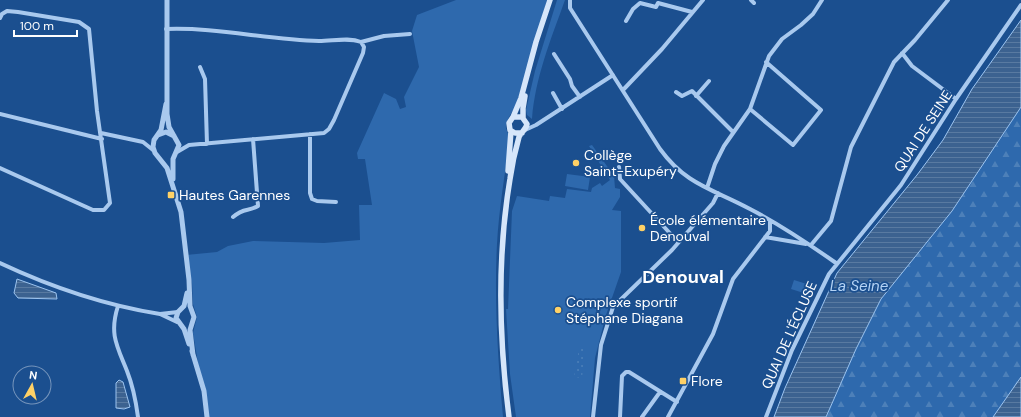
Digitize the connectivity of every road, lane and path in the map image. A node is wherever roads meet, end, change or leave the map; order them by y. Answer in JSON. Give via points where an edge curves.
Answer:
{"nodes":[{"id":1,"x":166,"y":0,"type":"edge"},
{"id":2,"x":550,"y":0,"type":"edge"},
{"id":3,"x":553,"y":0,"type":"edge"},
{"id":4,"x":570,"y":0,"type":"edge"},
{"id":5,"x":703,"y":0,"type":"edge"},
{"id":6,"x":822,"y":0,"type":"edge"},
{"id":7,"x":948,"y":0,"type":"edge"},
{"id":8,"x":1021,"y":5,"type":"edge"},
{"id":9,"x":692,"y":12,"type":"junction"},
{"id":10,"x":0,"y":18,"type":"edge"},
{"id":11,"x":626,"y":21,"type":"dead end"},
{"id":12,"x":166,"y":29,"type":"junction"},
{"id":13,"x":410,"y":34,"type":"dead end"},
{"id":14,"x":361,"y":42,"type":"junction"},
{"id":15,"x":902,"y":53,"type":"junction"},
{"id":16,"x":554,"y":54,"type":"dead end"},
{"id":17,"x":766,"y":62,"type":"junction"},
{"id":18,"x":200,"y":67,"type":"dead end"},
{"id":19,"x":613,"y":75,"type":"junction"},
{"id":20,"x":709,"y":81,"type":"dead end"},
{"id":21,"x":623,"y":90,"type":"junction"},
{"id":22,"x":676,"y":92,"type":"dead end"},
{"id":23,"x":552,"y":93,"type":"dead end"},
{"id":24,"x":696,"y":96,"type":"junction"},
{"id":25,"x":580,"y":97,"type":"junction"},
{"id":26,"x":956,"y":99,"type":"junction"},
{"id":27,"x":166,"y":104,"type":"junction"},
{"id":28,"x":562,"y":108,"type":"junction"},
{"id":29,"x":750,"y":109,"type":"junction"},
{"id":30,"x":0,"y":114,"type":"edge"},
{"id":31,"x":514,"y":116,"type":"junction"},
{"id":32,"x":524,"y":119,"type":"junction"},
{"id":33,"x":538,"y":124,"type":"junction"},
{"id":34,"x":512,"y":131,"type":"junction"},
{"id":35,"x":523,"y":131,"type":"junction"},
{"id":36,"x":733,"y":132,"type":"junction"},
{"id":37,"x":101,"y":133,"type":"junction"},
{"id":38,"x":310,"y":134,"type":"junction"},
{"id":39,"x":157,"y":137,"type":"junction"},
{"id":40,"x":175,"y":137,"type":"junction"},
{"id":41,"x":102,"y":139,"type":"junction"},
{"id":42,"x":253,"y":139,"type":"junction"},
{"id":43,"x":143,"y":142,"type":"junction"},
{"id":44,"x":207,"y":144,"type":"junction"},
{"id":45,"x":189,"y":145,"type":"junction"},
{"id":46,"x":154,"y":150,"type":"junction"},
{"id":47,"x":176,"y":153,"type":"junction"},
{"id":48,"x":160,"y":156,"type":"junction"},
{"id":49,"x":619,"y":167,"type":"dead end"},
{"id":50,"x":0,"y":168,"type":"edge"},
{"id":51,"x":174,"y":186,"type":"junction"},
{"id":52,"x":707,"y":188,"type":"junction"},
{"id":53,"x":718,"y":193,"type":"junction"},
{"id":54,"x":336,"y":202,"type":"dead end"},
{"id":55,"x":233,"y":217,"type":"dead end"},
{"id":56,"x":770,"y":222,"type":"junction"},
{"id":57,"x":778,"y":226,"type":"junction"},
{"id":58,"x":771,"y":227,"type":"junction"},
{"id":59,"x":765,"y":238,"type":"junction"},
{"id":60,"x":678,"y":242,"type":"junction"},
{"id":61,"x":809,"y":244,"type":"junction"},
{"id":62,"x":0,"y":263,"type":"edge"},
{"id":63,"x":836,"y":263,"type":"junction"},
{"id":64,"x":189,"y":280,"type":"junction"},
{"id":65,"x":118,"y":306,"type":"junction"},
{"id":66,"x":180,"y":311,"type":"junction"},
{"id":67,"x":192,"y":312,"type":"junction"},
{"id":68,"x":160,"y":314,"type":"junction"},
{"id":69,"x":179,"y":324,"type":"junction"},
{"id":70,"x":192,"y":324,"type":"junction"},
{"id":71,"x":193,"y":355,"type":"junction"},
{"id":72,"x":660,"y":392,"type":"junction"},
{"id":73,"x":677,"y":402,"type":"junction"},
{"id":74,"x":138,"y":417,"type":"edge"},
{"id":75,"x":207,"y":417,"type":"edge"},
{"id":76,"x":507,"y":417,"type":"edge"},
{"id":77,"x":593,"y":417,"type":"edge"},
{"id":78,"x":620,"y":417,"type":"edge"},
{"id":79,"x":642,"y":417,"type":"edge"},
{"id":80,"x":668,"y":417,"type":"edge"},
{"id":81,"x":766,"y":417,"type":"edge"}],
"edges":[{"from":1,"to":12,"type":"street"},
{"from":2,"to":31,"type":"main road"},
{"from":3,"to":32,"type":"main road","via":[[528,81],[523,108]]},
{"from":4,"to":19,"type":"street","via":[[570,8]]},
{"from":5,"to":9,"type":"street"},
{"from":6,"to":17,"type":"street","via":[[806,20],[782,39]]},
{"from":7,"to":15,"type":"street"},
{"from":8,"to":26,"type":"street","name":"QUAI DE SEINE"},
{"from":9,"to":11,"type":"street","via":[[658,3],[656,6],[640,3]]},
{"from":9,"to":21,"type":"street","via":[[662,49]]},
{"from":10,"to":37,"type":"street","via":[[7,11],[85,24],[89,29]]},
{"from":12,"to":14,"type":"street","via":[[185,28],[308,41],[354,39]]},
{"from":12,"to":27,"type":"street"},
{"from":13,"to":14,"type":"street","via":[[384,36]]},
{"from":14,"to":38,"type":"street","via":[[364,47],[363,53],[332,125],[324,133]]},
{"from":15,"to":26,"type":"street","via":[[912,66]]},
{"from":15,"to":61,"type":"street","via":[[894,62],[851,147],[831,221]]},
{"from":16,"to":25,"type":"street"},
{"from":17,"to":29,"type":"street"},
{"from":17,"to":29,"type":"street","via":[[821,110],[793,145]]},
{"from":18,"to":44,"type":"street","via":[[205,79]]},
{"from":19,"to":21,"type":"street"},
{"from":19,"to":25,"type":"street"},
{"from":20,"to":24,"type":"street"},
{"from":21,"to":52,"type":"street","via":[[668,159],[690,180]]},
{"from":22,"to":24,"type":"street","via":[[682,96],[692,91]]},
{"from":23,"to":28,"type":"street"},
{"from":24,"to":36,"type":"street"},
{"from":25,"to":28,"type":"street"},
{"from":26,"to":63,"type":"street","name":"QUAI DE SEINE","via":[[901,185]]},
{"from":27,"to":39,"type":"street"},
{"from":27,"to":40,"type":"street","via":[[168,122]]},
{"from":28,"to":33,"type":"street"},
{"from":29,"to":36,"type":"street"},
{"from":30,"to":41,"type":"street"},
{"from":31,"to":32,"type":"main road"},
{"from":31,"to":34,"type":"main road","via":[[509,123]]},
{"from":32,"to":33,"type":"street"},
{"from":32,"to":35,"type":"main road"},
{"from":33,"to":35,"type":"street"},
{"from":34,"to":35,"type":"main road","via":[[516,134]]},
{"from":34,"to":76,"type":"main road","via":[[502,220],[499,282],[500,349]]},
{"from":35,"to":76,"type":"main road","via":[[509,185],[502,267],[502,336]]},
{"from":36,"to":52,"type":"street","via":[[715,164]]},
{"from":37,"to":41,"type":"street"},
{"from":37,"to":43,"type":"street"},
{"from":38,"to":42,"type":"street"},
{"from":38,"to":54,"type":"street","via":[[312,199]]},
{"from":39,"to":40,"type":"street","via":[[167,132]]},
{"from":39,"to":43,"type":"street"},
{"from":39,"to":46,"type":"street","via":[[153,145]]},
{"from":40,"to":45,"type":"street"},
{"from":40,"to":47,"type":"street","via":[[178,146]]},
{"from":41,"to":50,"type":"street","via":[[111,197],[104,210],[93,210]]},
{"from":42,"to":44,"type":"street"},
{"from":42,"to":55,"type":"street","via":[[258,206],[240,210]]},
{"from":43,"to":46,"type":"street"},
{"from":44,"to":45,"type":"street"},
{"from":45,"to":47,"type":"street"},
{"from":46,"to":48,"type":"street"},
{"from":47,"to":48,"type":"street","via":[[167,158]]},
{"from":47,"to":51,"type":"street"},
{"from":48,"to":51,"type":"street","via":[[166,164]]},
{"from":49,"to":60,"type":"street","via":[[620,179]]},
{"from":51,"to":64,"type":"street","via":[[181,217]]},
{"from":52,"to":53,"type":"street"},
{"from":53,"to":56,"type":"street","via":[[751,209]]},
{"from":53,"to":60,"type":"street"},
{"from":56,"to":57,"type":"street"},
{"from":56,"to":58,"type":"street"},
{"from":57,"to":58,"type":"street"},
{"from":57,"to":61,"type":"street"},
{"from":58,"to":59,"type":"street"},
{"from":59,"to":61,"type":"street"},
{"from":59,"to":73,"type":"street","via":[[733,279],[713,334]]},
{"from":60,"to":77,"type":"street","via":[[655,268],[615,304],[601,345]]},
{"from":61,"to":63,"type":"street"},
{"from":62,"to":65,"type":"street","via":[[60,288]]},
{"from":63,"to":81,"type":"street","name":"QUAI DE L'ÉCLUSE","via":[[821,287],[792,350]]},
{"from":64,"to":66,"type":"street"},
{"from":64,"to":67,"type":"street"},
{"from":65,"to":68,"type":"street"},
{"from":65,"to":74,"type":"street","via":[[114,319],[115,342],[132,385]]},
{"from":66,"to":67,"type":"street","via":[[187,309]]},
{"from":66,"to":68,"type":"street"},
{"from":66,"to":69,"type":"street","via":[[176,318]]},
{"from":67,"to":70,"type":"street"},
{"from":68,"to":69,"type":"street"},
{"from":69,"to":70,"type":"street"},
{"from":69,"to":71,"type":"street"},
{"from":70,"to":71,"type":"street","via":[[190,330]]},
{"from":71,"to":75,"type":"street","via":[[204,391]]},
{"from":72,"to":73,"type":"street"},
{"from":72,"to":78,"type":"street","via":[[629,372],[625,373],[622,381]]},
{"from":72,"to":79,"type":"street"},
{"from":73,"to":80,"type":"street"}]}
